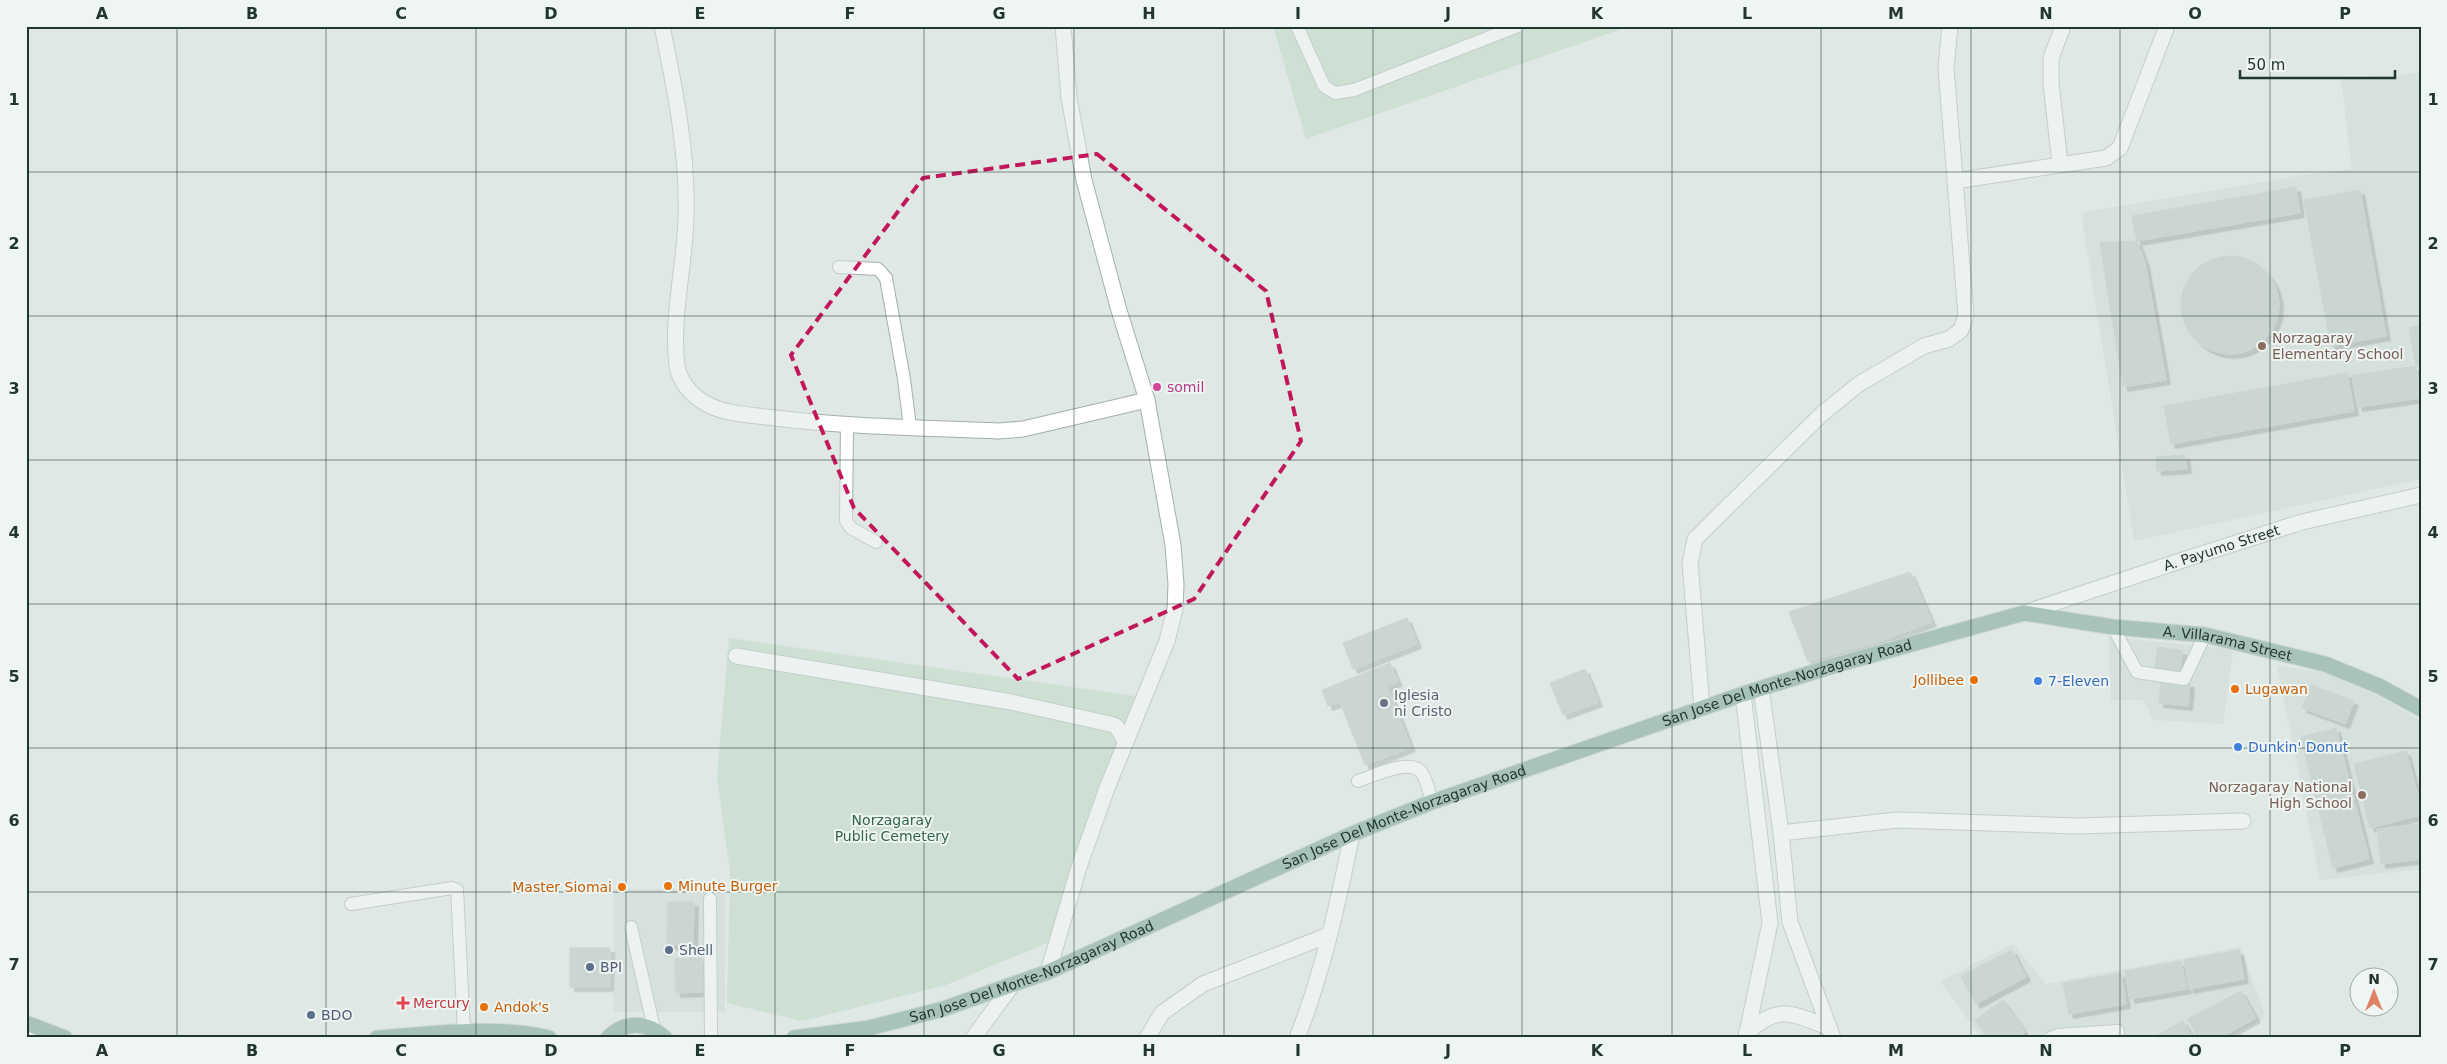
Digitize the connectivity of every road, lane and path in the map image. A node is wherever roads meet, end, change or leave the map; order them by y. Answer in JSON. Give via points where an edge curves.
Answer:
{"nodes":[{"id":1,"x":662,"y":26,"type":"edge"},
{"id":2,"x":1063,"y":26,"type":"edge"},
{"id":3,"x":1297,"y":26,"type":"edge"},
{"id":4,"x":1518,"y":26,"type":"edge"},
{"id":5,"x":1950,"y":26,"type":"edge"},
{"id":6,"x":2063,"y":26,"type":"edge"},
{"id":7,"x":2167,"y":26,"type":"edge"},
{"id":8,"x":2060,"y":164,"type":"junction"},
{"id":9,"x":1955,"y":181,"type":"junction"},
{"id":10,"x":839,"y":267,"type":"dead end"},
{"id":11,"x":1147,"y":400,"type":"junction"},
{"id":12,"x":847,"y":424,"type":"junction"},
{"id":13,"x":910,"y":427,"type":"junction"},
{"id":14,"x":2421,"y":495,"type":"edge"},
{"id":15,"x":876,"y":542,"type":"dead end"},
{"id":16,"x":2024,"y":613,"type":"junction"},
{"id":17,"x":2113,"y":627,"type":"junction"},
{"id":18,"x":2205,"y":635,"type":"junction"},
{"id":19,"x":736,"y":656,"type":"dead end"},
{"id":20,"x":1761,"y":688,"type":"junction"},
{"id":21,"x":1743,"y":694,"type":"junction"},
{"id":22,"x":1702,"y":707,"type":"junction"},
{"id":23,"x":2421,"y":709,"type":"edge"},
{"id":24,"x":1126,"y":742,"type":"junction"},
{"id":25,"x":1358,"y":781,"type":"dead end"},
{"id":26,"x":1432,"y":802,"type":"junction"},
{"id":27,"x":2243,"y":821,"type":"dead end"},
{"id":28,"x":1781,"y":833,"type":"junction"},
{"id":29,"x":1352,"y":834,"type":"junction"},
{"id":30,"x":710,"y":899,"type":"dead end"},
{"id":31,"x":351,"y":904,"type":"dead end"},
{"id":32,"x":631,"y":927,"type":"dead end"},
{"id":33,"x":1329,"y":935,"type":"junction"},
{"id":34,"x":1048,"y":972,"type":"junction"},
{"id":35,"x":1012,"y":984,"type":"junction"},
{"id":36,"x":26,"y":1023,"type":"edge"},
{"id":37,"x":2118,"y":1031,"type":"dead end"},
{"id":38,"x":50,"y":1032,"type":"junction"},
{"id":39,"x":464,"y":1032,"type":"junction"},
{"id":40,"x":1830,"y":1032,"type":"edge"},
{"id":41,"x":659,"y":1034,"type":"edge"},
{"id":42,"x":1746,"y":1036,"type":"edge"},
{"id":43,"x":396,"y":1037,"type":"edge"},
{"id":44,"x":30,"y":1038,"type":"edge"},
{"id":45,"x":65,"y":1038,"type":"edge"},
{"id":46,"x":377,"y":1038,"type":"edge"},
{"id":47,"x":549,"y":1038,"type":"edge"},
{"id":48,"x":608,"y":1038,"type":"edge"},
{"id":49,"x":711,"y":1038,"type":"edge"},
{"id":50,"x":794,"y":1038,"type":"edge"},
{"id":51,"x":973,"y":1038,"type":"edge"},
{"id":52,"x":1147,"y":1038,"type":"edge"},
{"id":53,"x":1296,"y":1038,"type":"edge"},
{"id":54,"x":2051,"y":1038,"type":"edge"}],
"edges":[{"from":1,"to":12,"type":"street","via":[[678,104],[685,168],[686,217],[676,342],[680,379],[705,403],[734,413]]},
{"from":2,"to":11,"type":"street","via":[[1069,98],[1084,180]]},
{"from":3,"to":4,"type":"lane","via":[[1324,86],[1335,93],[1354,90]]},
{"from":5,"to":9,"type":"street","via":[[1946,68]]},
{"from":6,"to":8,"type":"street","via":[[2051,58]]},
{"from":7,"to":8,"type":"street","via":[[2120,148],[2106,158]]},
{"from":8,"to":9,"type":"street"},
{"from":9,"to":22,"type":"street","via":[[1966,315],[1961,330],[1949,339],[1924,346],[1859,384],[1823,413],[1695,539],[1690,563]]},
{"from":10,"to":13,"type":"lane","via":[[878,269],[886,278]]},
{"from":11,"to":13,"type":"street","via":[[1022,429]]},
{"from":11,"to":24,"type":"street","via":[[1173,544],[1175,609],[1167,641]]},
{"from":12,"to":13,"type":"street"},
{"from":12,"to":15,"type":"lane","via":[[846,521],[851,528]]},
{"from":14,"to":16,"type":"street","name":"A. Payumo Street","via":[[2302,522]]},
{"from":16,"to":17,"type":"main road","name":"A. Villarama Street"},
{"from":16,"to":20,"type":"main road","name":"San Jose Del Monte-Norzagaray Road"},
{"from":17,"to":18,"type":"main road","name":"A. Villarama Street"},
{"from":17,"to":18,"type":"lane","via":[[2136,672],[2184,679]]},
{"from":18,"to":23,"type":"main road","name":"A. Villarama Street","via":[[2325,664],[2379,686]]},
{"from":19,"to":24,"type":"street","via":[[1011,702],[1116,726]]},
{"from":20,"to":21,"type":"main road","name":"San Jose Del Monte-Norzagaray Road"},
{"from":20,"to":28,"type":"street"},
{"from":21,"to":22,"type":"main road","name":"San Jose Del Monte-Norzagaray Road"},
{"from":21,"to":42,"type":"street","via":[[1770,923]]},
{"from":22,"to":26,"type":"main road","name":"San Jose Del Monte-Norzagaray Road"},
{"from":24,"to":34,"type":"street","via":[[1079,867]]},
{"from":25,"to":26,"type":"lane","via":[[1412,766],[1422,772]]},
{"from":26,"to":29,"type":"main road","name":"San Jose Del Monte-Norzagaray Road"},
{"from":27,"to":28,"type":"street","via":[[2076,826],[1896,820]]},
{"from":28,"to":40,"type":"street","via":[[1790,922]]},
{"from":29,"to":33,"type":"street"},
{"from":29,"to":34,"type":"main road","name":"San Jose Del Monte-Norzagaray Road"},
{"from":30,"to":49,"type":"lane"},
{"from":31,"to":39,"type":"lane","via":[[452,888],[457,890]]},
{"from":32,"to":41,"type":"lane"},
{"from":33,"to":52,"type":"street","via":[[1203,984],[1162,1012]]},
{"from":33,"to":53,"type":"street"},
{"from":34,"to":35,"type":"main road","name":"San Jose Del Monte-Norzagaray Road"},
{"from":35,"to":50,"type":"main road","name":"San Jose Del Monte-Norzagaray Road","via":[[912,1019]]},
{"from":35,"to":51,"type":"street"},
{"from":36,"to":38,"type":"main road"},
{"from":37,"to":54,"type":"lane"},
{"from":38,"to":44,"type":"street"},
{"from":38,"to":45,"type":"main road"},
{"from":39,"to":43,"type":"main road"},
{"from":39,"to":47,"type":"main road","via":[[533,1034]]},
{"from":40,"to":42,"type":"street","via":[[1792,1013],[1768,1017]]},
{"from":41,"to":48,"type":"main road","via":[[640,1025],[625,1026]]},
{"from":43,"to":46,"type":"main road"}]}
